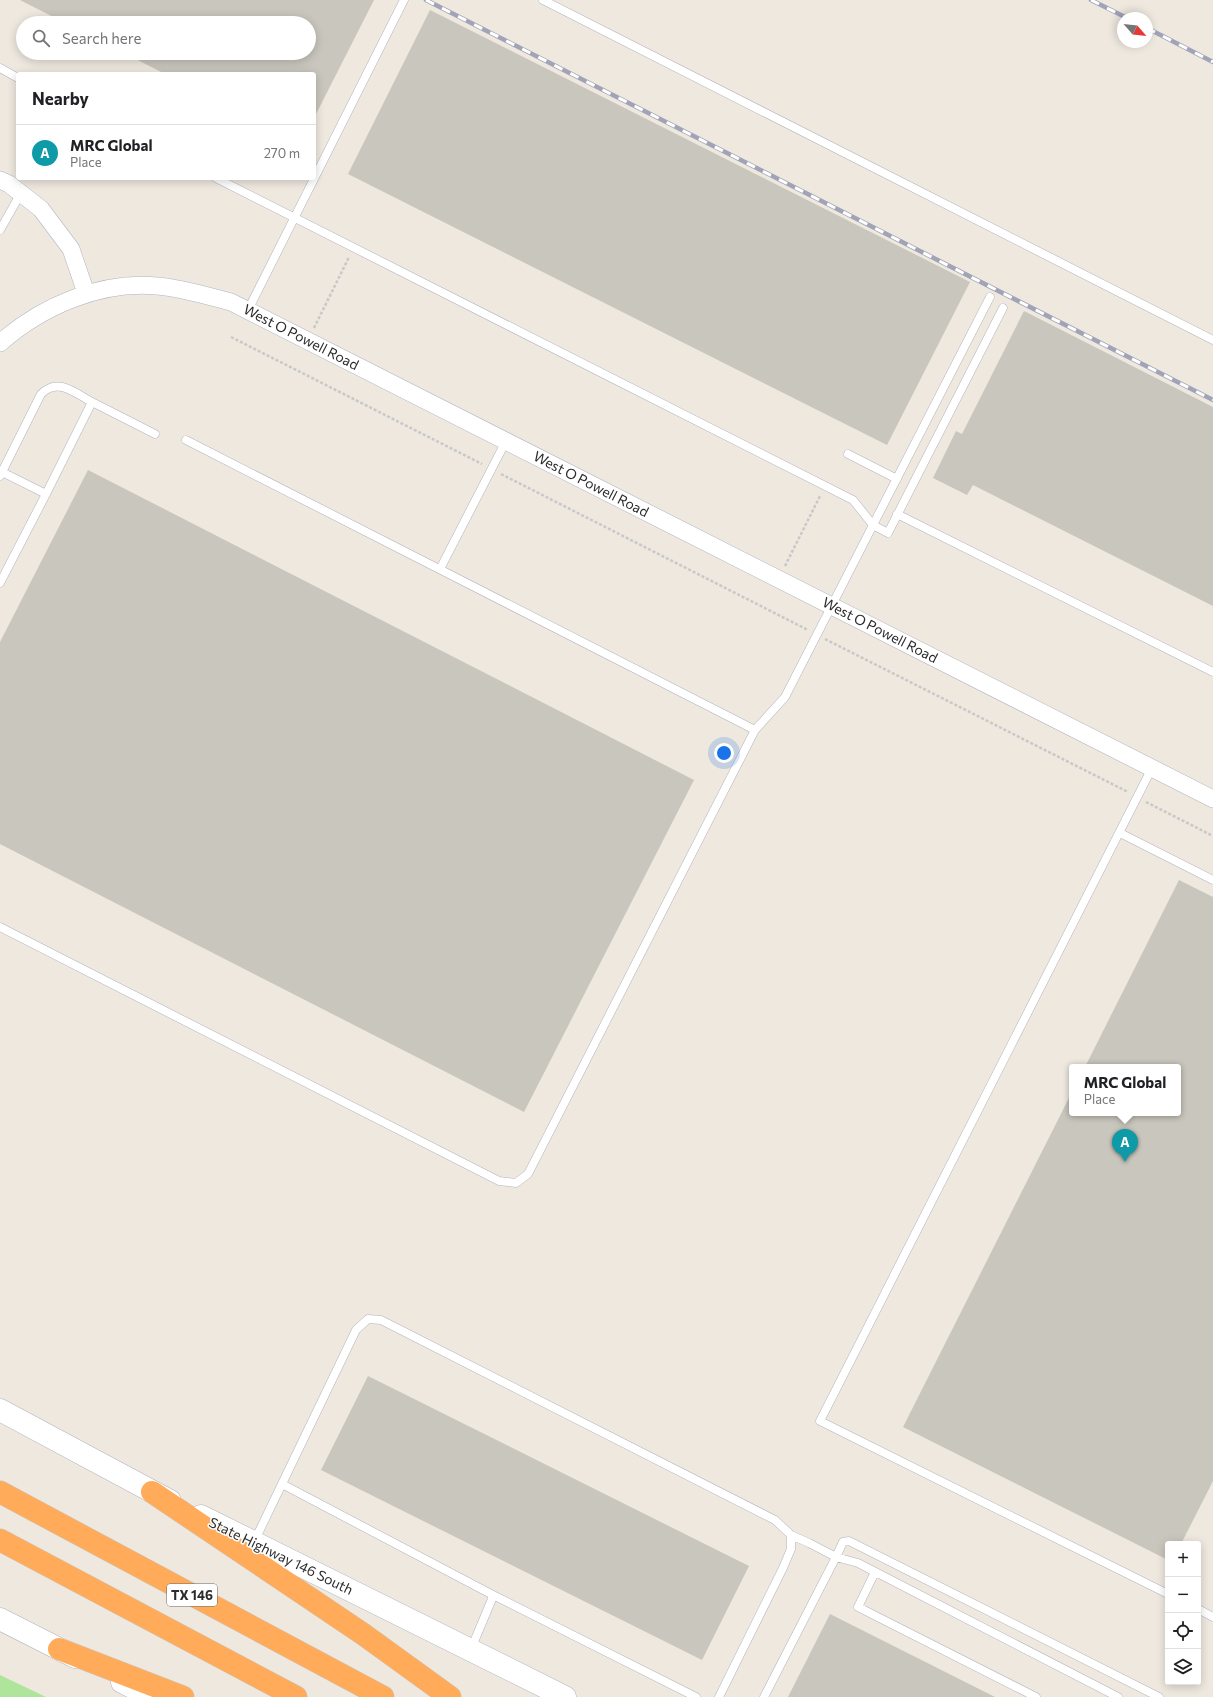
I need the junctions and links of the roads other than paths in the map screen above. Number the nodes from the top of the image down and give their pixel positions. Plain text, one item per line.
1 (404, 0) edge
2 (543, 0) edge
3 (0, 68) edge
4 (16, 77) edge
5 (316, 174) edge
6 (0, 180) edge
7 (220, 180) edge
8 (313, 180) edge
9 (21, 193) junction
10 (294, 218) junction
11 (0, 230) edge
12 (86, 293) junction
13 (990, 297) dead end
14 (1003, 308) dead end
15 (248, 310) junction
16 (1213, 340) edge
17 (0, 343) edge
18 (92, 402) junction
19 (155, 434) dead end
20 (186, 440) dead end
21 (506, 441) junction
22 (848, 454) dead end
23 (1, 473) edge
24 (897, 479) junction
25 (46, 494) junction
26 (897, 514) junction
27 (873, 526) junction
28 (440, 569) junction
29 (0, 583) edge
30 (831, 606) junction
31 (1213, 672) edge
32 (755, 730) junction
33 (1152, 768) junction
34 (1213, 799) edge
35 (1120, 833) junction
36 (1213, 880) edge
37 (0, 927) edge
38 (0, 1410) edge
39 (282, 1484) junction
40 (0, 1492) edge
41 (152, 1492) junction
42 (792, 1535) junction
43 (0, 1540) edge
44 (254, 1543) junction
45 (836, 1557) junction
46 (875, 1572) junction
47 (1165, 1593) edge
48 (491, 1594) junction
49 (1201, 1611) edge
50 (1213, 1617) edge
51 (0, 1619) edge
52 (59, 1649) junction
53 (470, 1650) junction
54 (152, 1697) edge
55 (183, 1697) edge
56 (296, 1697) edge
57 (383, 1697) edge
58 (450, 1697) edge
59 (565, 1697) edge
60 (696, 1697) edge
61 (718, 1697) edge
62 (764, 1697) edge
63 (1036, 1697) edge
64 (1118, 1697) edge
65 (1159, 1697) edge

1 - 5 lane
2 - 16 lane
3 - 4 lane
6 - 9 street
7 - 10 lane
8 - 10 lane
9 - 11 lane
9 - 12 street
10 - 15 lane
10 - 27 lane
12 - 15 street, West O Powell Road
12 - 17 street, West O Powell Road
13 - 24 lane
14 - 26 lane
15 - 21 street, West O Powell Road
18 - 19 lane
18 - 23 lane
18 - 25 lane
20 - 28 lane
21 - 28 lane
21 - 30 street, West O Powell Road
22 - 24 lane
23 - 25 lane
24 - 27 lane
25 - 29 lane
26 - 27 lane
26 - 31 lane
27 - 30 lane
28 - 32 lane
30 - 32 lane
30 - 33 street, West O Powell Road
32 - 37 lane
33 - 34 street, West O Powell Road
33 - 35 lane
35 - 36 lane
35 - 47 lane
38 - 41 main road, State Highway 146 South
39 - 42 lane
39 - 44 lane
39 - 48 lane
40 - 57 highway, TX 146
41 - 44 main road, State Highway 146 South
41 - 58 highway
42 - 45 lane
42 - 61 lane
43 - 56 highway, TX 146
44 - 53 main road, State Highway 146 South
45 - 46 lane
45 - 62 lane
45 - 65 lane
46 - 63 lane
46 - 64 lane
48 - 53 lane
48 - 60 lane
49 - 50 lane
51 - 52 main road
52 - 54 main road
52 - 55 highway
53 - 59 main road, State Highway 146 South

